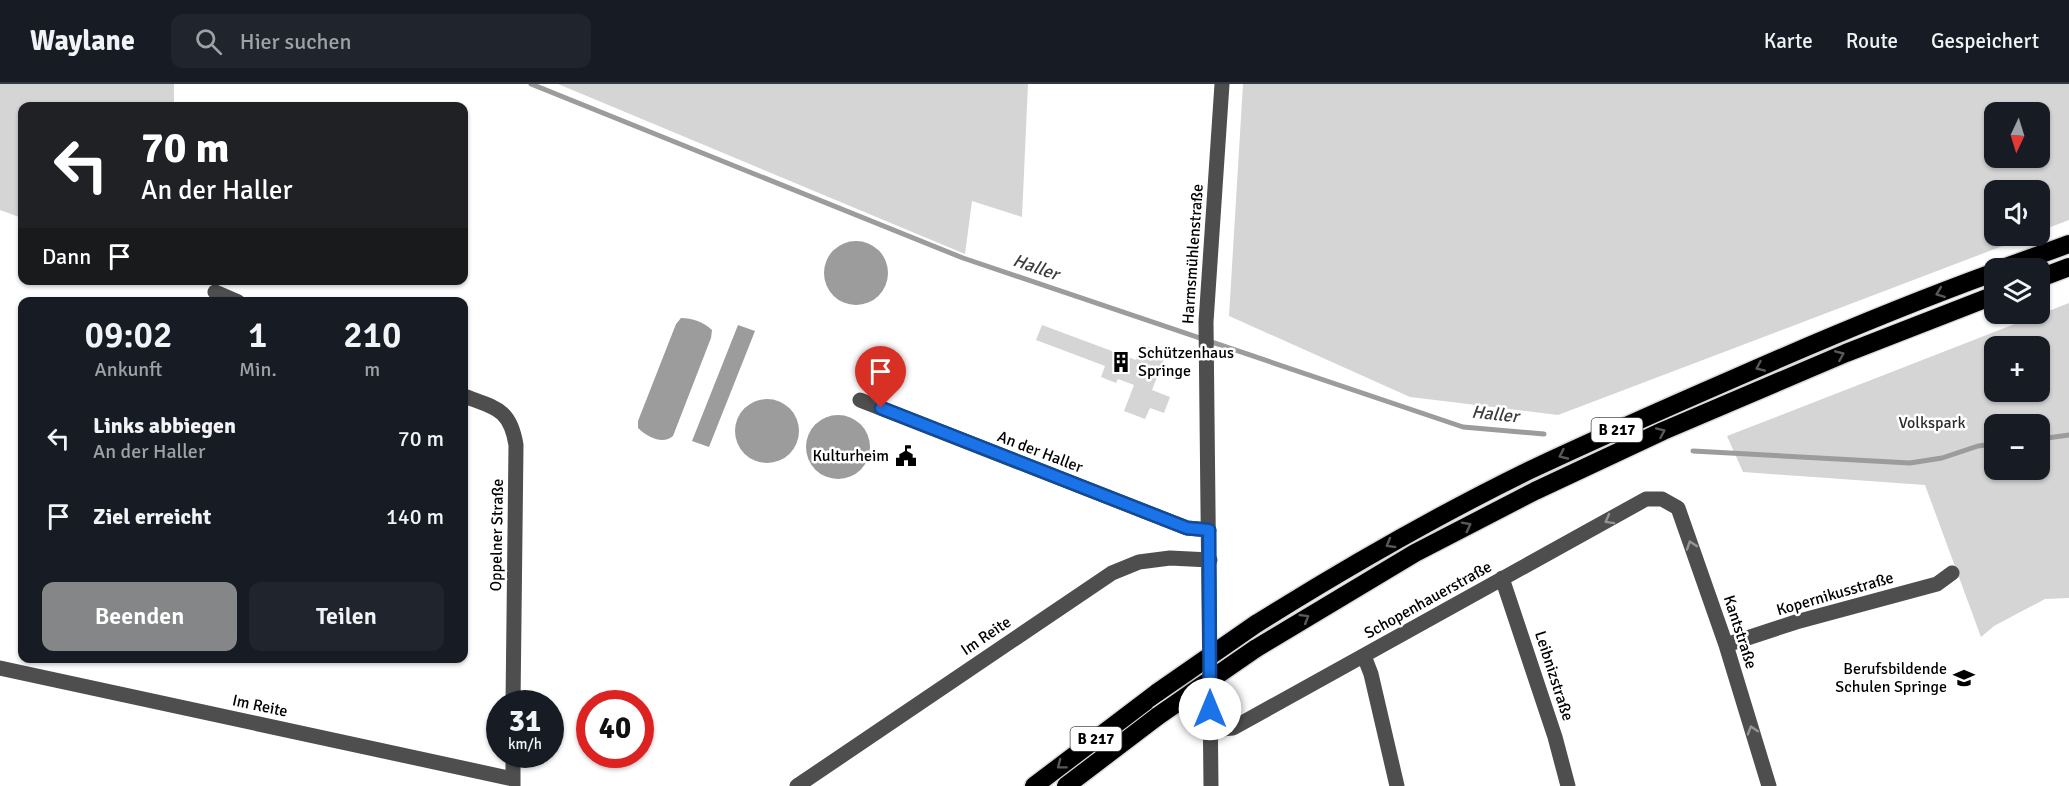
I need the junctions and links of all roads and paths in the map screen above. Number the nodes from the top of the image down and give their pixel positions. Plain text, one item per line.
1 (1222, 84) edge
2 (2069, 244) edge
3 (2030, 258) edge
4 (2069, 267) edge
5 (2050, 274) edge
6 (1984, 276) edge
7 (215, 291) dead end
8 (227, 297) edge
9 (1984, 299) edge
10 (468, 398) edge
11 (860, 400) dead end
12 (1662, 499) joint
13 (1209, 530) junction
14 (1210, 560) junction
15 (1952, 573) dead end
16 (1502, 578) junction
17 (1726, 645) junction
18 (1364, 656) junction
19 (0, 668) edge
20 (513, 690) edge
21 (1210, 730) junction
22 (513, 782) edge
23 (797, 786) edge
24 (1034, 786) edge
25 (1066, 786) edge
26 (1211, 786) edge
27 (1397, 786) edge
28 (1568, 786) edge
29 (1769, 786) edge

1 - 13 street, Harmsmühlenstraße
2 - 3 highway
4 - 5 highway
6 -> 24 highway, B 217, bridge
7 - 8 street
25 -> 9 highway, B 217, bridge
10 - 20 street, Oppelner Straße
11 - 13 street, An der Haller
12 -> 16 street, Schopenhauerstraße
17 -> 12 street, Kantstraße
13 - 14 street, Harmsmühlenstraße
14 - 21 street, Harmsmühlenstraße
14 - 23 street, Im Reite
15 - 17 street, Kopernikusstraße
16 - 18 street, Schopenhauerstraße
16 - 28 street, Leibnizstraße
29 -> 17 street, Kantstraße
18 - 21 street, Schopenhauerstraße
18 - 27 street
19 - 22 street, Im Reite
21 - 26 street, Harmsmühlenstraße

